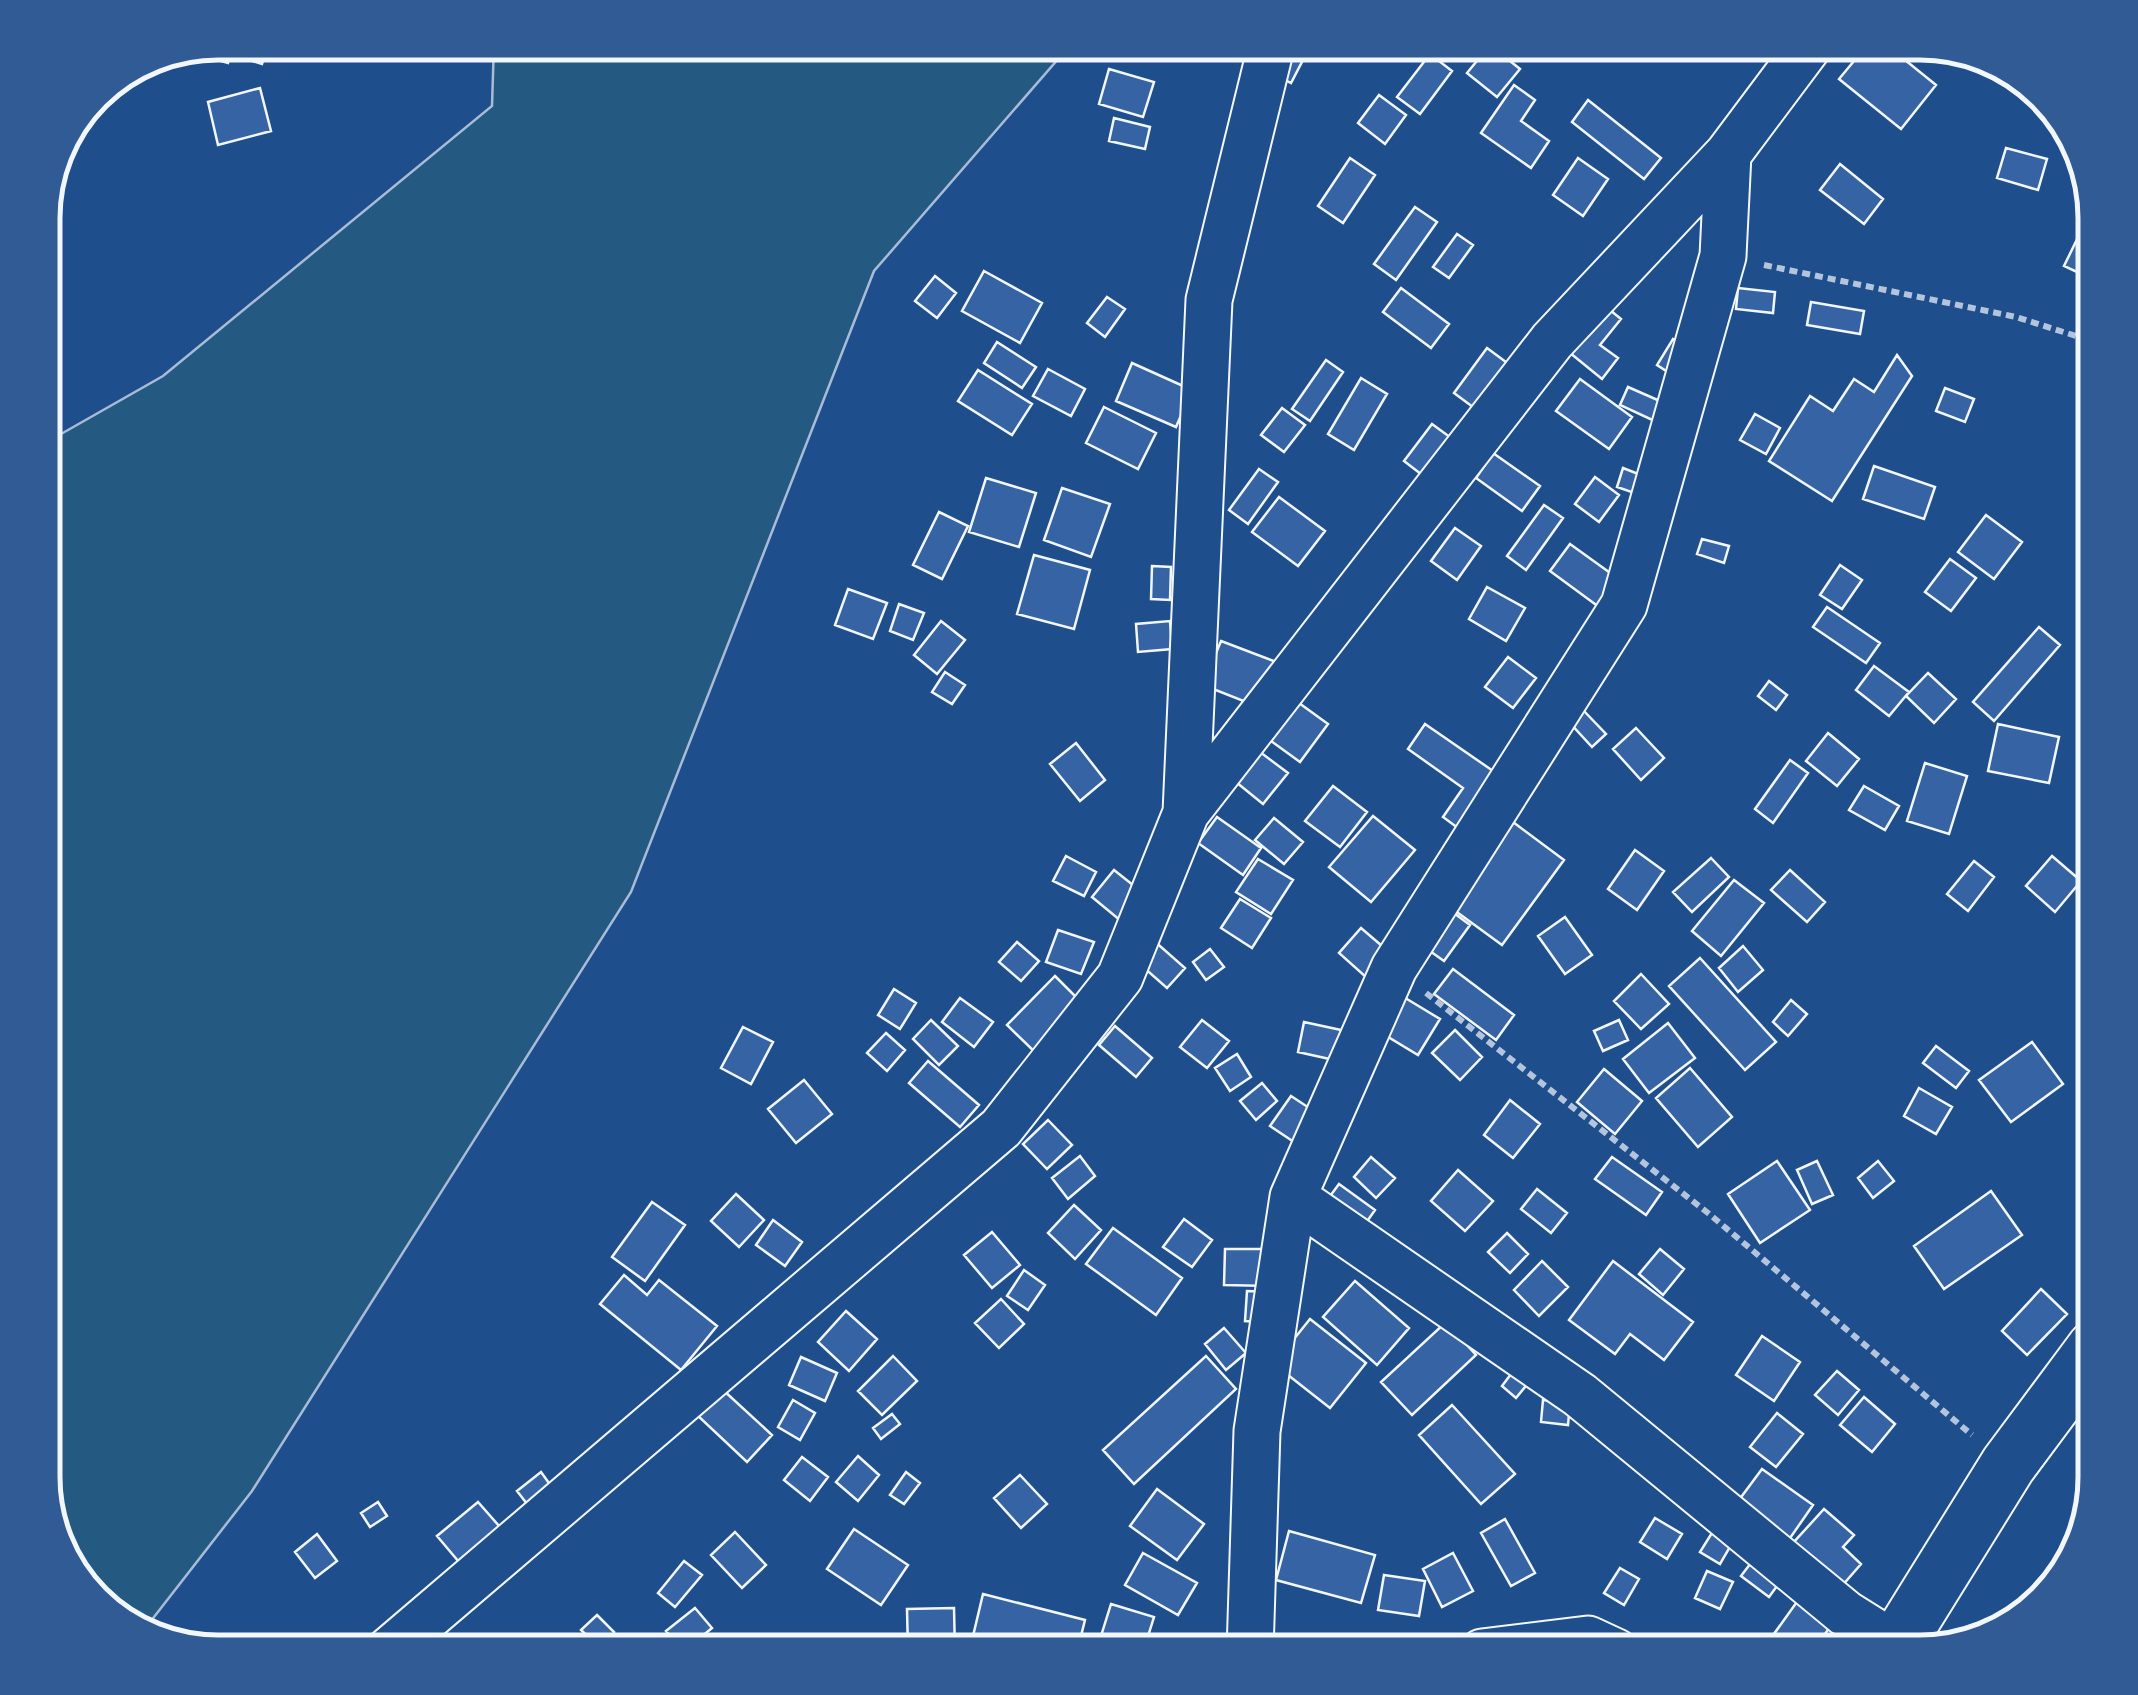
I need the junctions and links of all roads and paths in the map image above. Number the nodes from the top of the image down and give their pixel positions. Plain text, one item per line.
1 (1268, 60) edge
2 (1798, 60) edge
3 (1728, 154) junction
4 (1723, 256) junction
5 (2078, 336) edge
6 (1186, 812) junction
7 (1394, 968) junction
8 (1293, 1196) junction
9 (2078, 1372) edge
10 (2008, 1464) junction
11 (407, 1635) edge
12 (1251, 1635) edge
13 (1875, 1635) edge
14 (1903, 1635) edge

1 - 6 street
2 - 3 street
3 - 4 street
3 - 6 street
4 - 5 path
4 - 7 street
6 - 11 street
7 - 8 street
7 - 10 path
8 - 12 street
8 - 13 street
9 - 10 main road
10 - 14 main road

